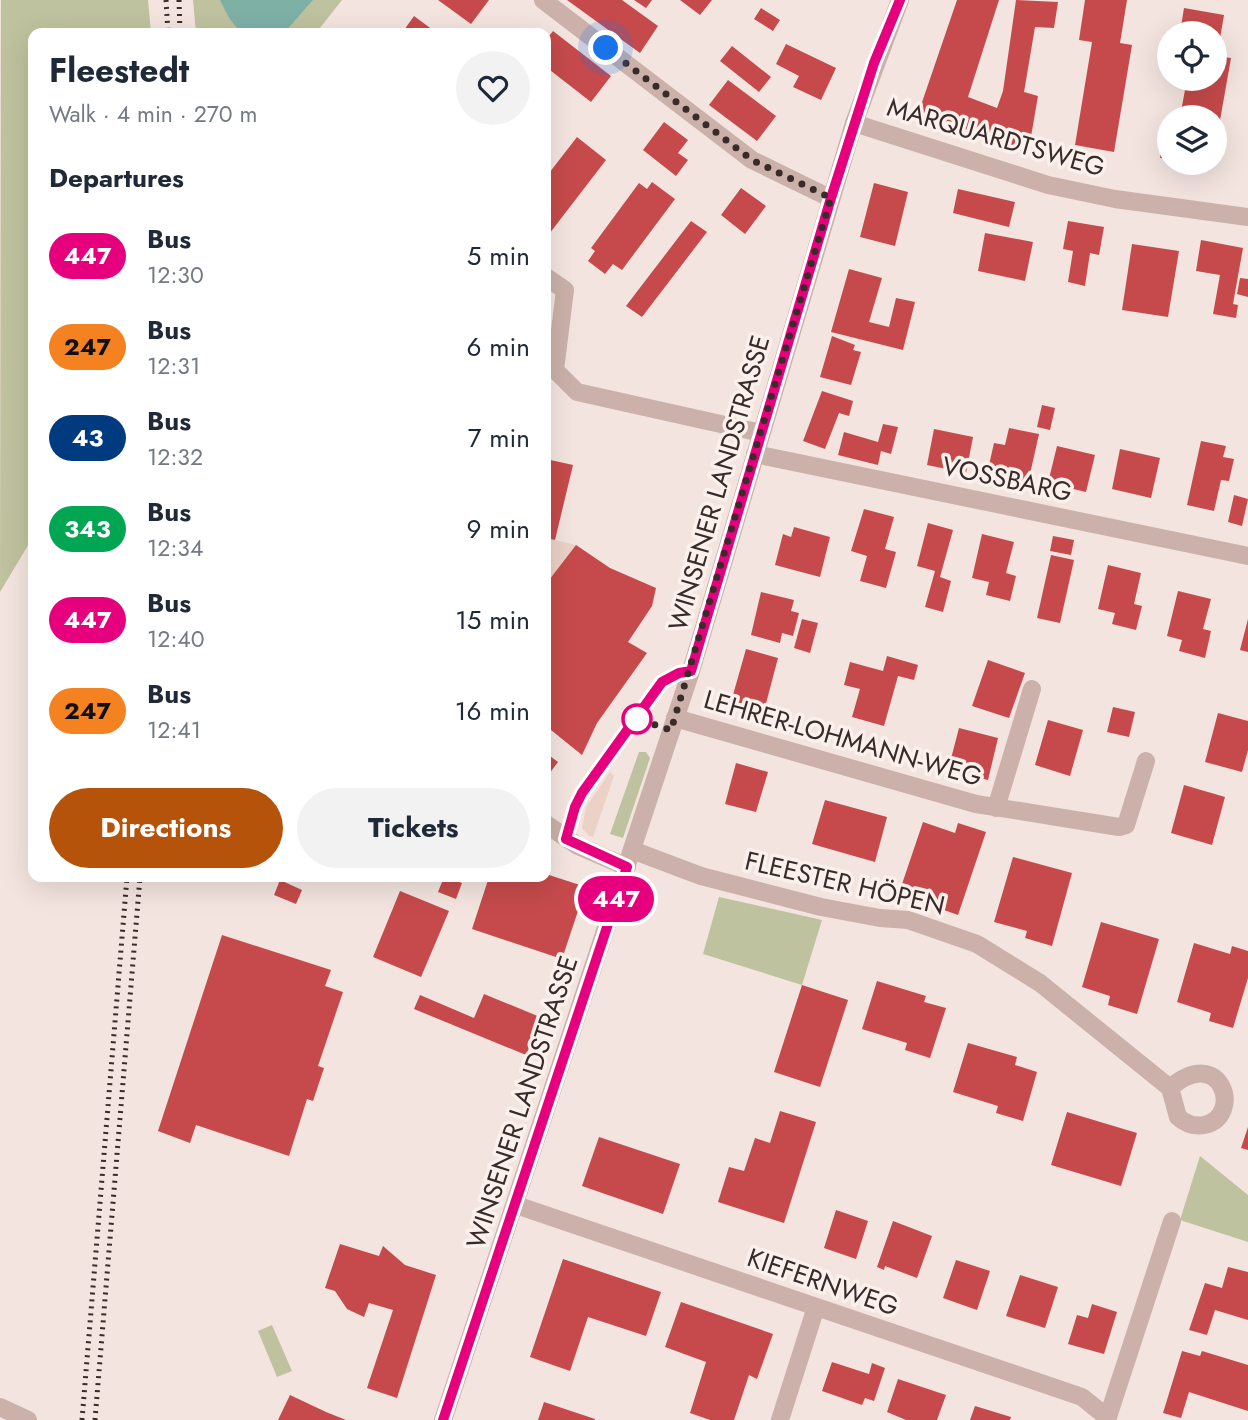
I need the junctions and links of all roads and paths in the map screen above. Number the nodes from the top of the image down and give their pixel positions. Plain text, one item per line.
1 (543, 0) edge
2 (900, 0) edge
3 (854, 123) junction
4 (831, 198) junction
5 (1248, 217) edge
6 (551, 280) edge
7 (551, 372) edge
8 (761, 433) junction
9 (755, 454) junction
10 (1248, 556) edge
11 (1032, 689) dead end
12 (675, 718) junction
13 (1146, 761) dead end
14 (996, 808) junction
15 (551, 827) edge
16 (629, 858) junction
17 (1170, 1088) dead end
18 (516, 1205) junction
19 (1172, 1221) dead end
20 (816, 1307) junction
21 (0, 1407) edge
22 (1107, 1419) edge
23 (28, 1420) edge
24 (443, 1420) edge
25 (780, 1420) edge

1 - 4 street
2 - 3 street, WINSENER LANDSTRASSE
3 - 4 street, WINSENER LANDSTRASSE
3 - 5 street, MARQUARDTSWEG
4 - 8 street, WINSENER LANDSTRASSE
6 - 7 street
7 - 8 street
8 - 9 street, WINSENER LANDSTRASSE
9 - 10 street, VOSSBARG
9 - 12 street, WINSENER LANDSTRASSE
11 - 14 street, LEHRER-LOHMANN-WEG
12 - 14 street, LEHRER-LOHMANN-WEG
12 - 16 street, WINSENER LANDSTRASSE
13 - 14 street, LEHRER-LOHMANN-WEG
15 - 16 street, FLEESTER HÖPEN
16 - 17 street, FLEESTER HÖPEN
16 - 18 street, WINSENER LANDSTRASSE
18 - 20 street, KIEFERNWEG
18 - 24 street, WINSENER LANDSTRASSE
19 - 22 street
20 - 22 street, KIEFERNWEG
20 - 25 street
21 - 23 street

